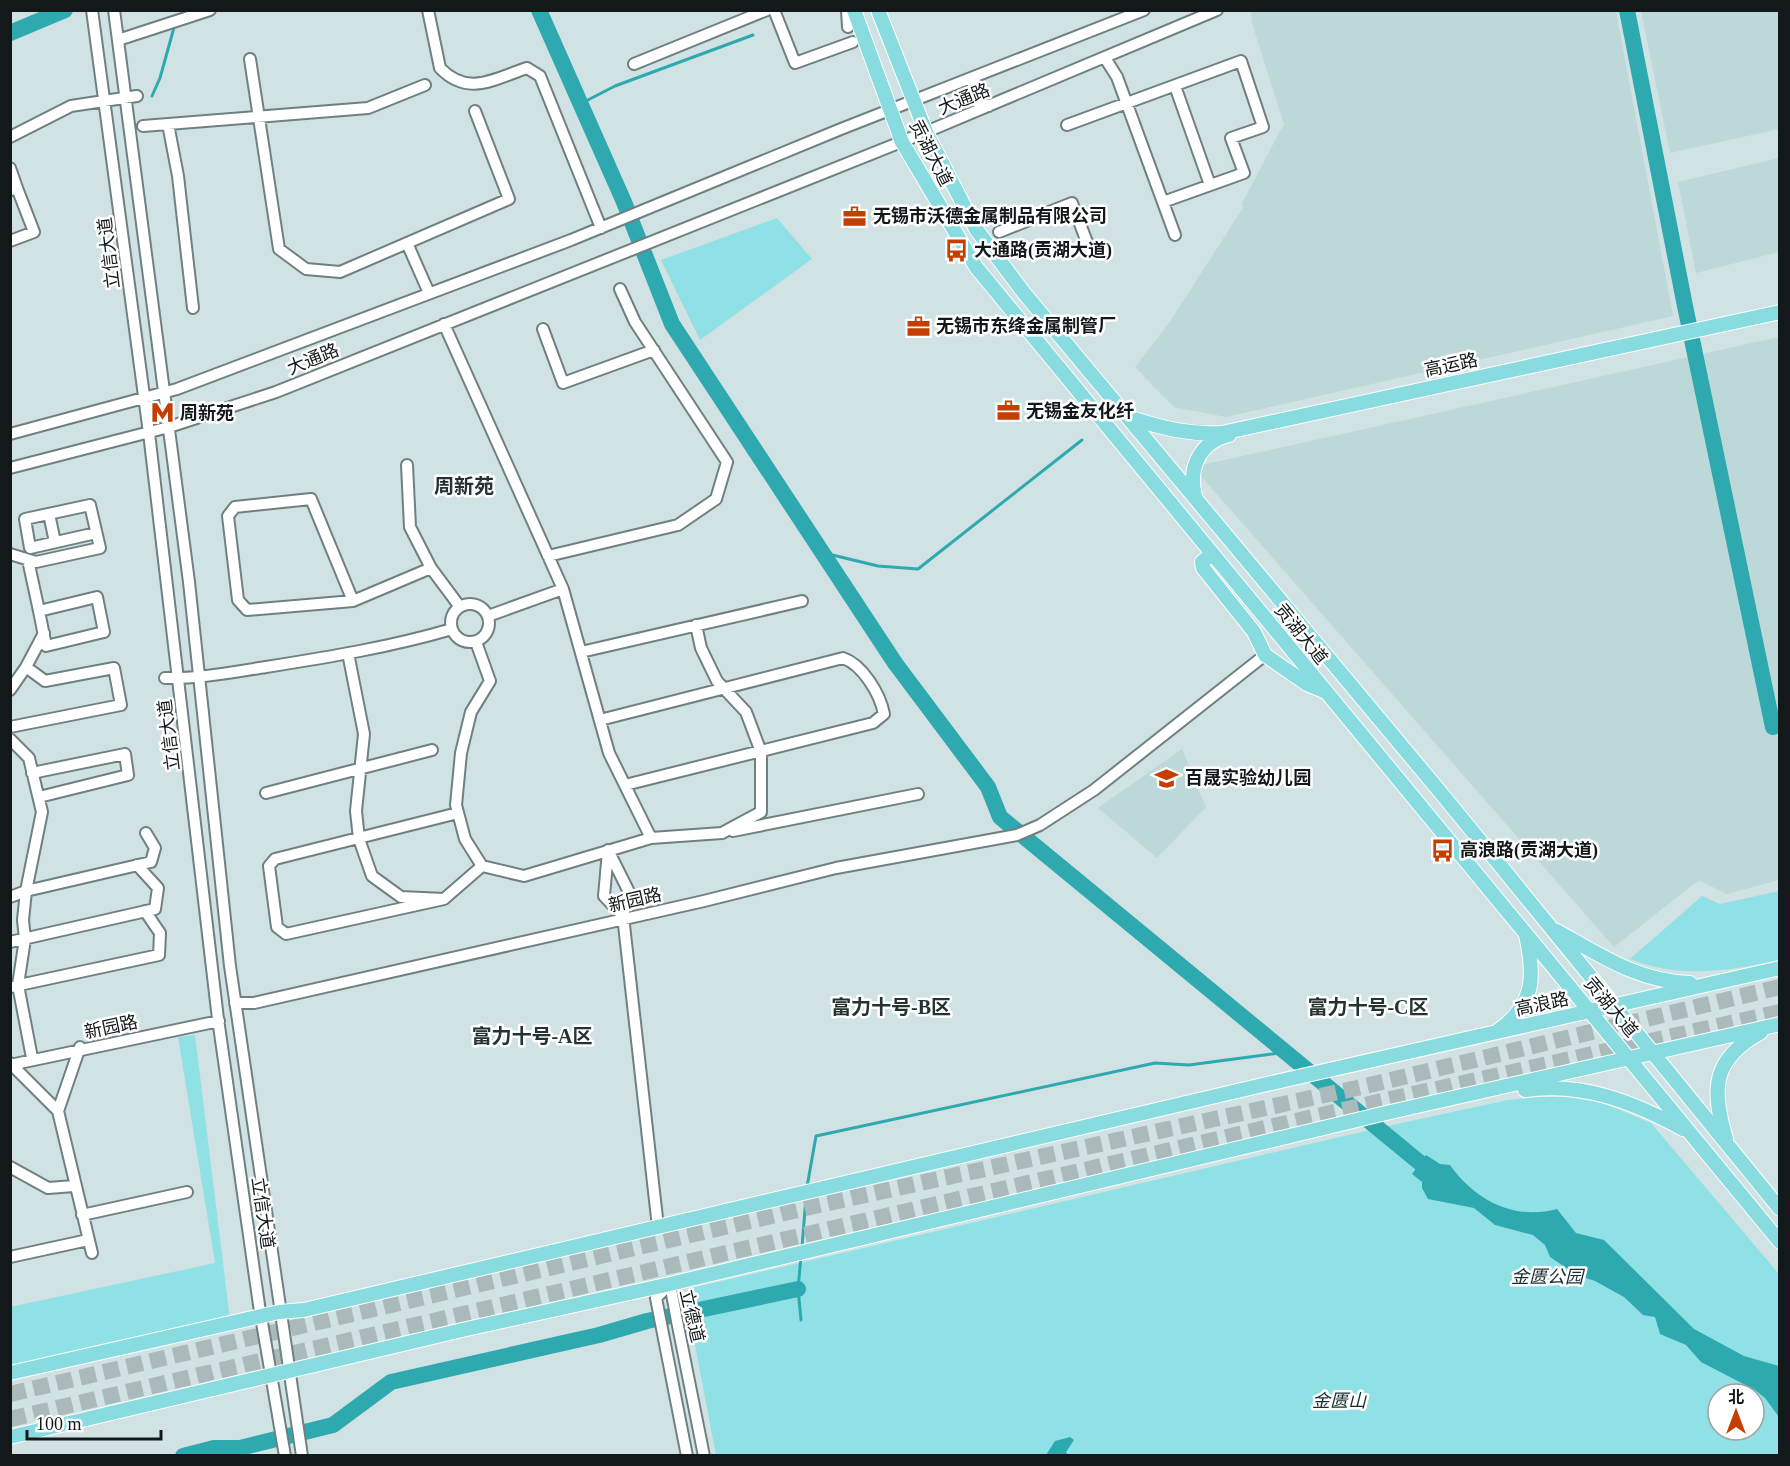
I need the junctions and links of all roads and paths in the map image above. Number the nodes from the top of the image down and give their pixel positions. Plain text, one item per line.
1 (114, 10) edge
2 (210, 10) edge
3 (428, 10) edge
4 (768, 10) edge
5 (774, 10) edge
6 (847, 10) edge
7 (854, 10) edge
8 (878, 10) edge
9 (1144, 10) edge
10 (1217, 10) edge
11 (93, 14) edge
12 (848, 27) dead end
13 (118, 40) junction
14 (853, 42) dead end
15 (1105, 58) junction
16 (250, 59) dead end
17 (634, 64) dead end
18 (975, 77) junction
19 (425, 85) dead end
20 (1175, 86) junction
21 (131, 97) junction
22 (106, 99) junction
23 (914, 101) junction
24 (1127, 104) junction
25 (988, 106) junction
26 (890, 110) junction
27 (474, 111) dead end
28 (258, 117) junction
29 (168, 124) junction
30 (1067, 125) dead end
31 (143, 126) dead end
32 (927, 132) junction
33 (10, 137) edge
34 (902, 142) junction
35 (10, 168) edge
36 (1210, 185) junction
37 (14, 189) edge
38 (1163, 202) junction
39 (605, 226) junction
40 (999, 232) dead end
41 (1175, 234) dead end
42 (10, 241) edge
43 (407, 243) junction
44 (1090, 250) dead end
45 (620, 289) dead end
46 (429, 293) junction
47 (193, 308) dead end
48 (1779, 313) edge
49 (444, 324) junction
50 (543, 329) dead end
51 (654, 350) junction
52 (165, 393) junction
53 (143, 398) junction
54 (1130, 418) junction
55 (169, 427) junction
56 (149, 433) junction
57 (10, 434) edge
58 (407, 465) dead end
59 (10, 468) edge
60 (1196, 501) junction
61 (48, 514) junction
62 (96, 533) junction
63 (55, 542) junction
64 (10, 554) edge
65 (1212, 554) junction
66 (548, 556) junction
67 (28, 560) junction
68 (431, 568) junction
69 (563, 589) junction
70 (353, 601) junction
71 (802, 601) dead end
72 (460, 607) junction
73 (39, 611) junction
74 (488, 616) junction
75 (696, 625) junction
76 (452, 629) junction
77 (44, 633) junction
78 (476, 642) junction
79 (581, 652) junction
80 (348, 653) junction
81 (1264, 655) junction
82 (26, 667) junction
83 (199, 676) junction
84 (165, 678) dead end
85 (178, 678) junction
86 (10, 690) edge
87 (725, 690) junction
88 (1325, 691) junction
89 (600, 720) junction
90 (10, 727) edge
91 (10, 739) edge
92 (432, 750) dead end
93 (761, 752) junction
94 (361, 770) junction
95 (32, 773) junction
96 (625, 785) junction
97 (266, 793) dead end
98 (918, 794) dead end
99 (39, 797) junction
100 (458, 813) junction
101 (146, 833) dead end
102 (722, 833) junction
103 (651, 838) junction
104 (359, 839) junction
105 (608, 850) junction
106 (137, 866) junction
107 (482, 866) junction
108 (26, 891) junction
109 (10, 897) edge
110 (444, 899) junction
111 (145, 911) junction
112 (623, 918) junction
113 (1549, 926) junction
114 (1525, 930) junction
115 (25, 939) junction
116 (10, 942) edge
117 (1779, 968) edge
118 (1725, 980) junction
119 (14, 986) edge
120 (235, 1001) junction
121 (1613, 1005) junction
122 (1591, 1012) junction
123 (219, 1020) junction
124 (1778, 1024) edge
125 (1494, 1033) junction
126 (80, 1049) junction
127 (1653, 1054) junction
128 (32, 1058) junction
129 (1631, 1059) junction
130 (11, 1064) edge
131 (1481, 1091) junction
132 (58, 1111) junction
133 (1689, 1132) junction
134 (1727, 1144) junction
135 (10, 1167) edge
136 (74, 1186) junction
137 (188, 1192) dead end
138 (1779, 1209) edge
139 (82, 1215) junction
140 (658, 1227) junction
141 (88, 1240) junction
142 (1779, 1242) edge
143 (92, 1253) dead end
144 (10, 1257) edge
145 (670, 1284) junction
146 (279, 1312) junction
147 (262, 1317) junction
148 (288, 1371) junction
149 (10, 1372) edge
150 (272, 1375) junction
151 (10, 1437) edge
152 (285, 1455) edge
153 (302, 1455) edge
154 (687, 1455) edge
155 (704, 1455) edge

1 - 13 street, 立信大道
2 - 13 street
3 - 39 street
4 - 17 street
5 - 14 street
6 - 12 street
7 - 26 main road, 贡湖大道
8 - 23 main road, 贡湖大道
9 - 18 street, 大通路
10 - 15 street, 大通路
11 - 22 street, 立信大道
13 - 21 street, 立信大道
15 - 24 street
15 - 25 street, 大通路
16 - 28 street
18 - 23 street, 大通路
18 - 25 street
19 - 28 street
20 - 24 street
20 - 36 street
20 - 36 street
21 - 22 street
21 - 52 street, 立信大道
22 - 33 street
22 - 53 street, 立信大道
23 - 26 street, 大通路
23 - 32 main road, 贡湖大道
24 - 30 street
24 - 38 street
25 - 32 street, 大通路
26 - 34 main road, 贡湖大道
26 - 39 street, 大通路
27 - 43 street
28 - 29 street
28 - 43 street
29 - 31 street
29 - 47 street
32 - 34 street, 大通路
32 - 54 main road, 贡湖大道
34 - 49 street, 大通路
34 - 65 main road, 贡湖大道
35 - 37 street
36 - 38 street
37 - 42 street
38 - 41 street
39 - 46 street, 大通路
40 - 44 street
43 - 46 street
45 - 51 street
46 - 52 street, 大通路
48 - 54 main road, 高运路
48 - 60 main road, 高运路
49 - 55 street, 大通路
49 - 66 street
50 - 51 street
51 - 66 street
52 - 53 street, 大通路
52 - 55 street, 立信大道
53 - 56 street, 立信大道
53 - 57 street, 大通路
54 - 60 main road, 贡湖大道
55 - 56 street, 大通路
55 - 83 street, 立信大道
56 - 59 street, 大通路
56 - 85 street, 立信大道
58 - 68 street
60 - 113 main road, 贡湖大道
61 - 62 street
61 - 63 street
61 - 63 street
62 - 63 street
62 - 67 street
64 - 67 street
65 - 81 main road
65 - 88 main road, 贡湖大道
66 - 69 street
67 - 73 street
68 - 70 street
68 - 72 street
69 - 74 street
69 - 79 street
70 - 70 street
71 - 75 street
72 - 74 street
72 - 76 street
73 - 77 street
73 - 77 street
74 - 78 street
75 - 79 street
75 - 87 street
76 - 78 street
76 - 80 street
77 - 82 street
78 - 100 street
79 - 89 street
80 - 83 street
80 - 94 street
81 - 88 main road
81 - 112 street, 新园路
82 - 86 street
82 - 90 street
83 - 85 street
83 - 120 street, 立信大道
84 - 85 street
85 - 123 street, 立信大道
87 - 89 street
87 - 93 street
87 - 93 street
88 - 114 main road, 贡湖大道
89 - 96 street
91 - 95 street
92 - 94 street
93 - 96 street
93 - 102 street
94 - 97 street
94 - 104 street
95 - 99 street
95 - 99 street
96 - 103 street
98 - 102 street
99 - 108 street
100 - 104 street
100 - 107 street
101 - 106 street
102 - 103 street
103 - 105 street
104 - 110 street
104 - 110 street
105 - 107 street
105 - 112 street
105 - 112 street
106 - 108 street
106 - 111 street
107 - 110 street
108 - 109 street
108 - 115 street
111 - 115 street
111 - 119 street
112 - 120 street, 新园路
112 - 140 street
113 - 118 main road
113 - 121 main road, 贡湖大道
114 - 122 main road, 贡湖大道
114 - 125 main road
115 - 116 street
115 - 119 street
117 - 118 main road, 高浪路
118 - 121 main road, 高浪路
119 - 128 street
120 - 146 street, 立信大道
121 - 122 main road, 高浪路
121 - 127 main road, 贡湖大道
122 - 125 main road, 高浪路
122 - 129 main road, 贡湖大道
123 - 126 street, 新园路
123 - 147 street, 立信大道
124 - 127 main road
124 - 134 main road
125 - 140 main road, 高浪路
126 - 128 street, 新园路
126 - 130 street, 新园路
126 - 132 street
127 - 129 main road
127 - 134 main road, 贡湖大道
128 - 130 street, 新园路
129 - 131 main road
129 - 133 main road, 贡湖大道
130 - 132 street
131 - 133 main road
131 - 145 main road
132 - 136 street
133 - 142 main road, 贡湖大道
134 - 138 main road, 贡湖大道
135 - 136 street
136 - 139 street
137 - 139 street
139 - 141 street
140 - 146 main road, 高浪路
141 - 143 street
141 - 144 street
145 - 148 main road
145 - 154 street, 立德道
145 - 155 street, 立德道, bridge
146 - 147 main road, 高浪路
146 - 148 street, 立信大道
147 - 149 main road, 高浪路
147 - 150 street, 立信大道
148 - 150 main road
148 - 153 street, 立信大道
150 - 151 main road
150 - 152 street, 立信大道

